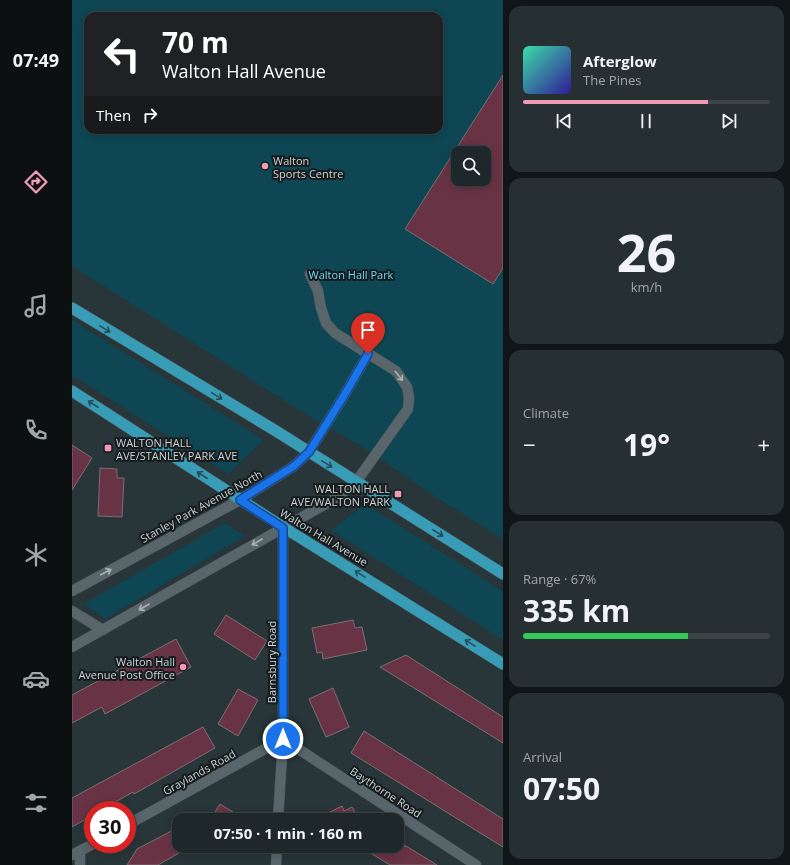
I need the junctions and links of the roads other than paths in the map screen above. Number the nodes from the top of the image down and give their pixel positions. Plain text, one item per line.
1 (310, 274) dead end
2 (72, 308) edge
3 (368, 354) junction
4 (72, 391) edge
5 (309, 452) junction
6 (356, 482) junction
7 (240, 500) junction
8 (283, 528) junction
9 (503, 574) edge
10 (72, 591) edge
11 (72, 611) edge
12 (103, 630) junction
13 (72, 647) edge
14 (503, 664) edge
15 (283, 739) junction
16 (278, 813) edge
17 (136, 820) edge
18 (76, 853) edge
19 (277, 853) edge
20 (80, 865) edge
21 (276, 865) edge
22 (476, 865) edge

1 - 3 street
2 -> 5 highway
3 - 5 street, Stanley Park Avenue North
3 -> 6 street
7 -> 4 highway, Walton Hall Avenue
5 -> 6 highway
5 - 7 street, Stanley Park Avenue North
6 - 8 street
6 -> 9 highway
7 - 8 highway, Walton Hall Avenue
10 -> 7 street, Stanley Park Avenue North
8 -> 12 street
14 -> 8 highway, Walton Hall Avenue
8 - 15 street, Barnsbury Road
11 - 12 street
12 - 13 street
15 - 16 street, Barnsbury Road
15 - 17 street, Graylands Road
15 - 22 street, Baythorne Road
18 - 20 street
19 - 21 street

